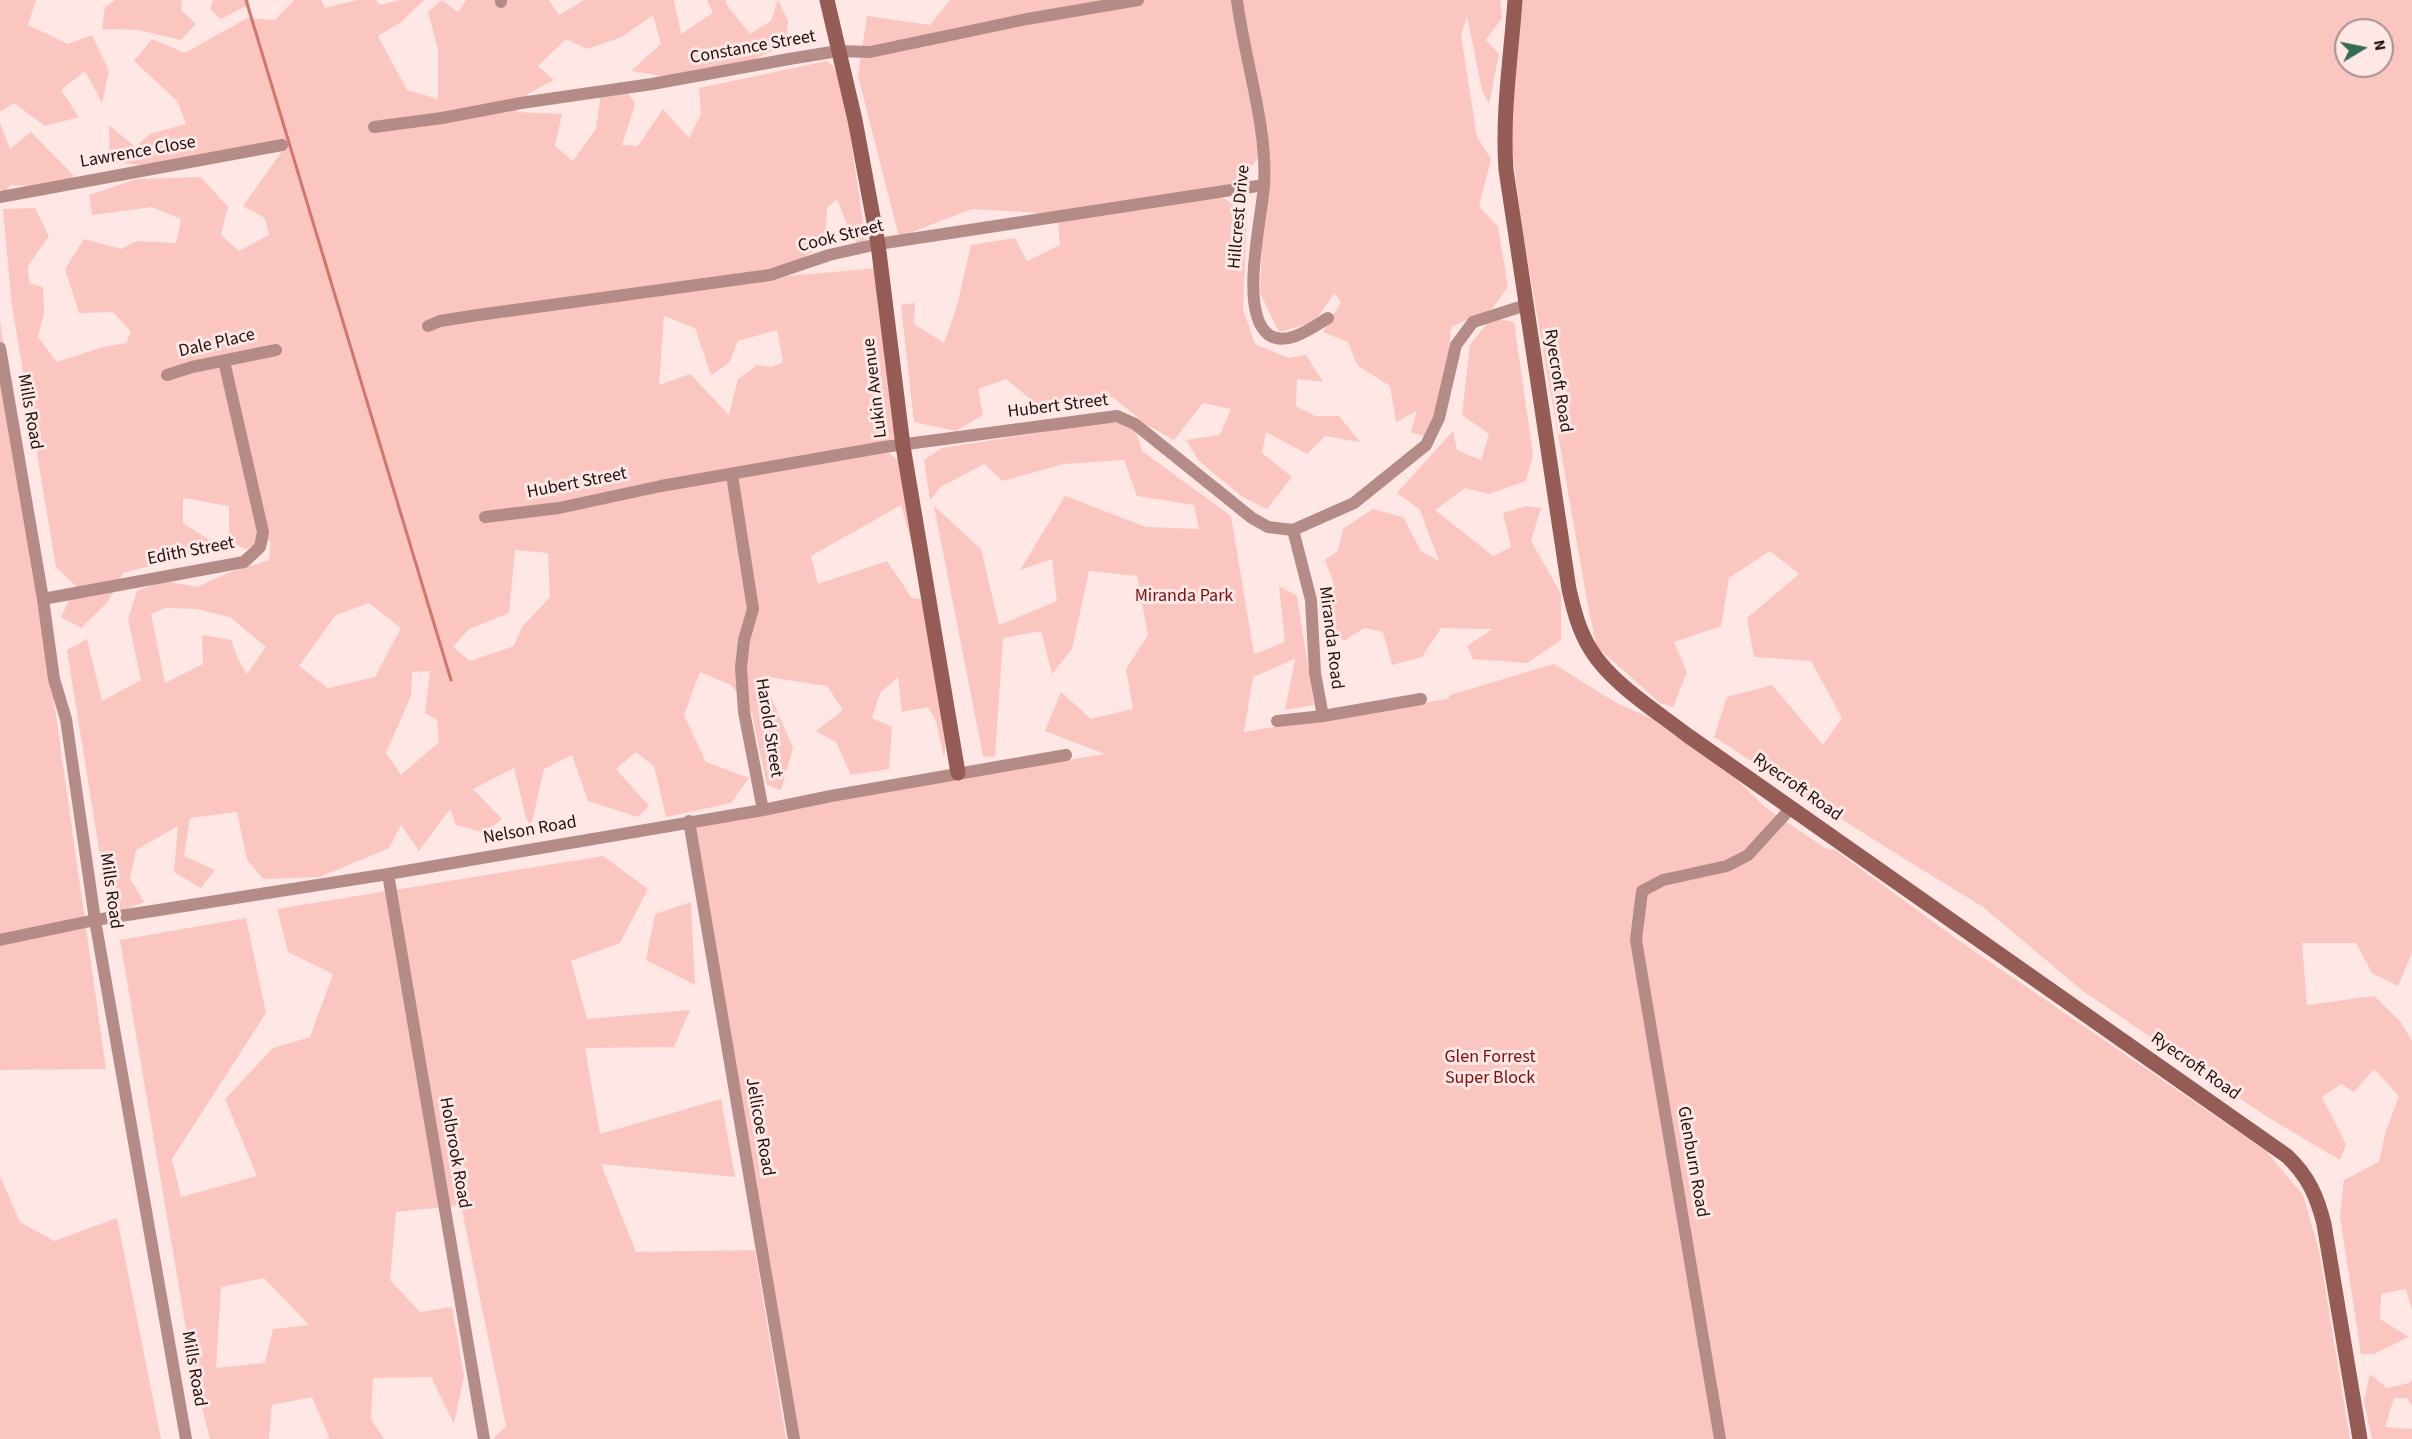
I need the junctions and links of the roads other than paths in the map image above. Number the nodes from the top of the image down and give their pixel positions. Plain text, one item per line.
1 (827, 0) edge
2 (1138, 0) edge
3 (1237, 0) edge
4 (1515, 0) edge
5 (838, 51) junction
6 (374, 127) dead end
7 (282, 145) dead end
8 (1264, 185) junction
9 (0, 197) edge
10 (878, 244) junction
11 (1526, 305) junction
12 (1328, 318) dead end
13 (428, 326) dead end
14 (0, 348) edge
15 (276, 350) dead end
16 (224, 361) junction
17 (167, 375) dead end
18 (903, 446) junction
19 (732, 475) junction
20 (485, 517) dead end
21 (1293, 530) junction
22 (43, 598) junction
23 (1421, 699) dead end
24 (1323, 716) junction
25 (1276, 721) dead end
26 (1066, 755) dead end
27 (958, 773) junction
28 (1791, 808) junction
29 (763, 810) junction
30 (689, 821) junction
31 (388, 874) junction
32 (95, 920) junction
33 (0, 940) edge
34 (186, 1439) edge
35 (484, 1439) edge
36 (794, 1439) edge
37 (1720, 1439) edge
38 (2360, 1439) edge

1 - 5 street, Lukin Avenue
2 - 5 street, Constance Street
3 - 8 street, Hillcrest Drive
4 - 11 street, Ryecroft Road
5 - 6 street, Constance Street
5 - 10 street, Lukin Avenue
7 - 9 street, Lawrence Close
8 - 10 street, Cook Street
8 - 12 street, Hillcrest Drive
10 - 13 street, Cook Street
10 - 18 street, Lukin Avenue
11 - 21 street
11 - 28 street, Ryecroft Road
14 - 22 street, Mills Road
15 - 16 street, Dale Place
16 - 17 street, Dale Place
16 - 22 street, Edith Street
18 - 19 street, Hubert Street
18 - 21 street, Hubert Street
18 - 27 street, Lukin Avenue
19 - 20 street, Hubert Street
19 - 29 street, Harold Street
21 - 24 street, Miranda Road
22 - 32 street, Mills Road
23 - 24 street
24 - 25 street
26 - 27 street, Nelson Road
27 - 29 street, Nelson Road
28 - 37 street, Glenburn Road
28 - 38 street, Ryecroft Road
29 - 30 street, Nelson Road
30 - 31 street, Nelson Road
30 - 36 street, Jellicoe Road
31 - 32 street, Nelson Road
31 - 35 street, Holbrook Road
32 - 33 street, Nelson Road
32 - 34 street, Mills Road

